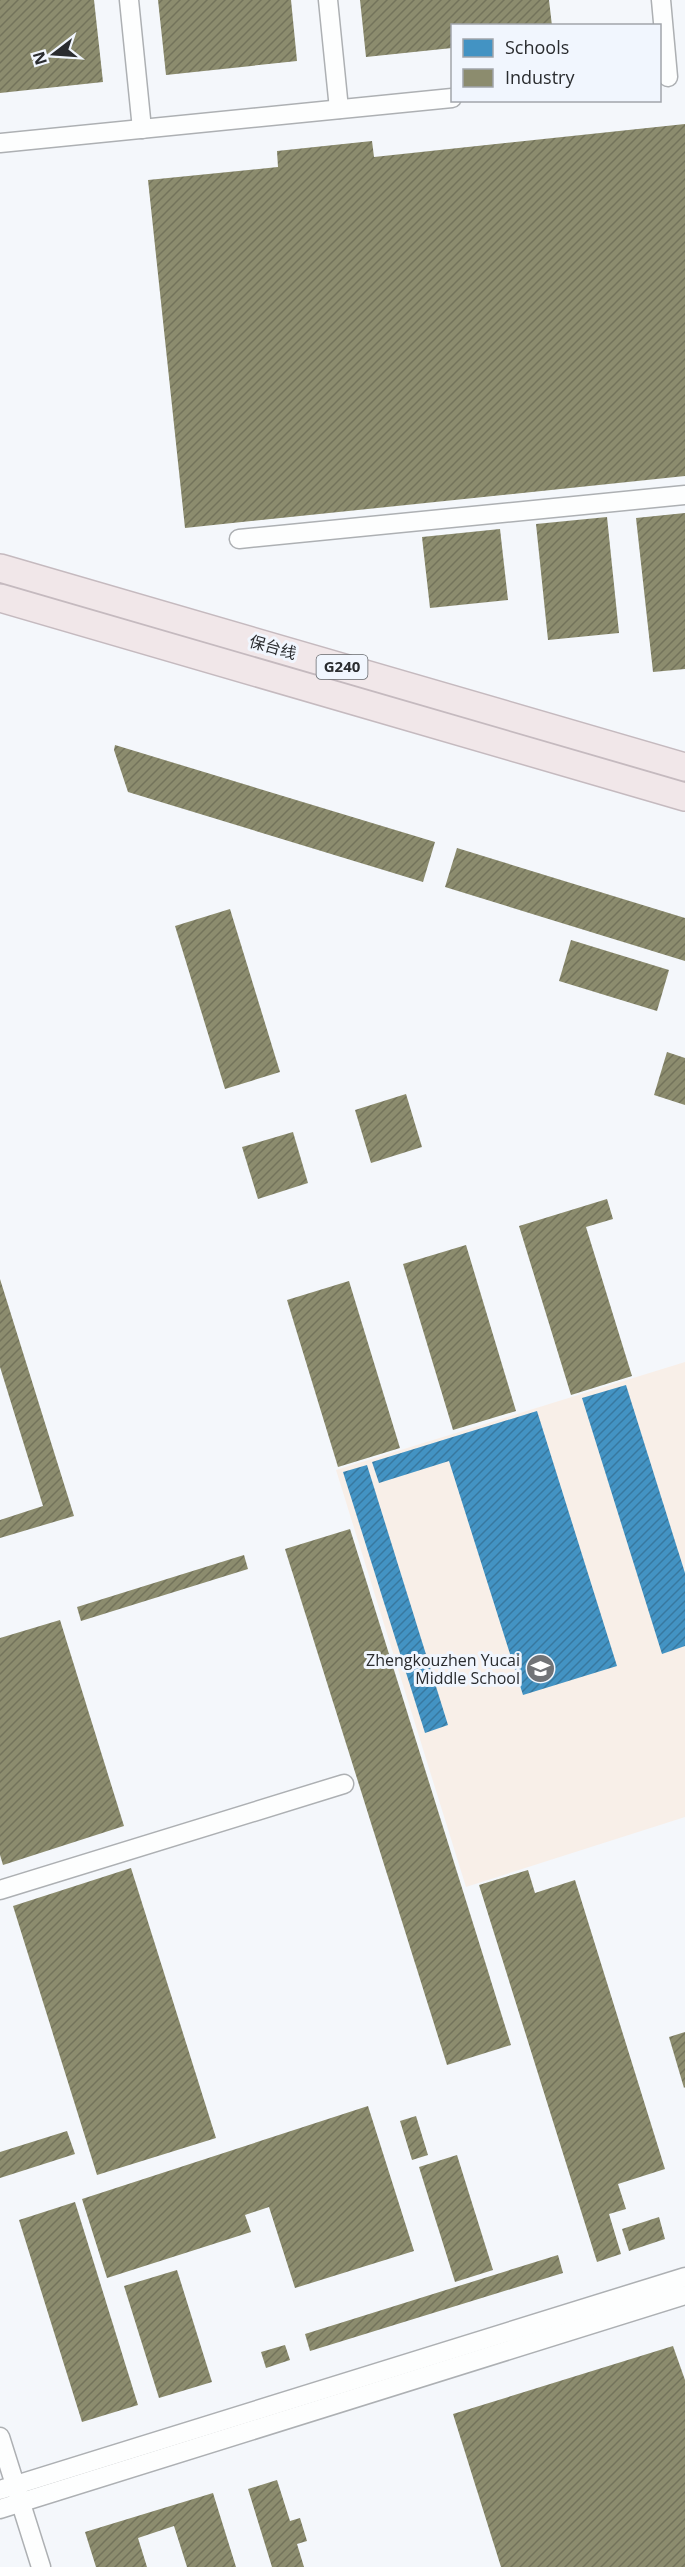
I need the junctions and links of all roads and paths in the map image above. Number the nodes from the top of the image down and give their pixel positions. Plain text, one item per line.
1 (129, 0) edge
2 (328, 0) edge
3 (661, 0) edge
4 (671, 77) edge
5 (451, 98) edge
6 (339, 110) junction
7 (142, 129) junction
8 (0, 143) edge
9 (685, 495) edge
10 (239, 539) dead end
11 (0, 568) edge
12 (0, 598) edge
13 (685, 767) edge
14 (685, 797) edge
15 (344, 1784) dead end
16 (0, 1890) edge
17 (685, 2277) edge
18 (685, 2295) edge
19 (0, 2437) edge
20 (12, 2493) edge
21 (0, 2509) edge
22 (41, 2567) edge

1 - 7 street
2 - 6 street
3 - 4 street
5 - 6 street
6 - 7 street
7 - 8 street
9 - 10 street
11 - 13 highway, 保台线 / G240
12 - 14 highway, 保台线 / G240
15 - 16 street
17 - 20 street
18 - 20 street
19 - 20 street
20 - 21 street
20 - 22 street

